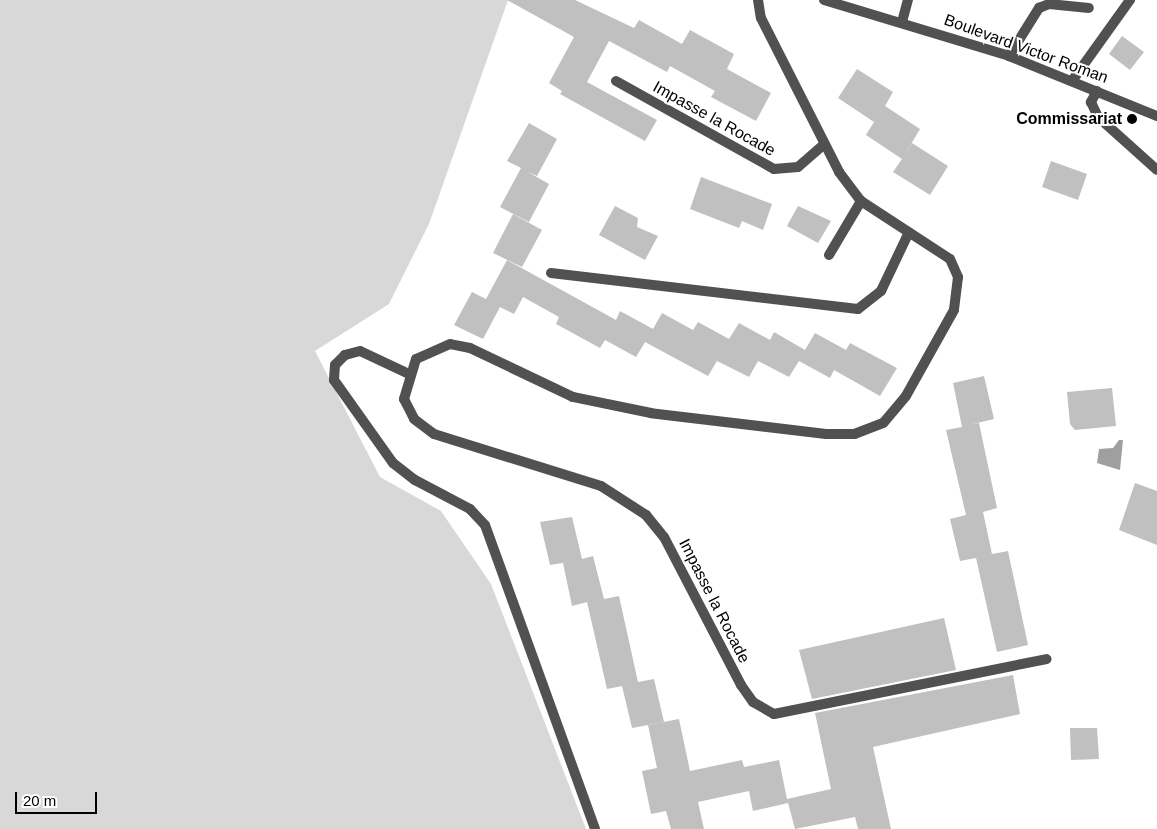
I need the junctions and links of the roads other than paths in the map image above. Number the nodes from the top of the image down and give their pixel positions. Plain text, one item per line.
1 (758, 0) edge
2 (824, 0) edge
3 (908, 0) edge
4 (1130, 0) edge
5 (1089, 8) dead end
6 (902, 22) junction
7 (1009, 56) junction
8 (616, 81) dead end
9 (1072, 81) junction
10 (1097, 91) junction
11 (1157, 116) edge
12 (824, 144) junction
13 (1157, 170) edge
14 (861, 201) junction
15 (909, 232) junction
16 (829, 255) dead end
17 (551, 273) dead end
18 (408, 374) junction
19 (1046, 659) dead end
20 (595, 829) edge

1 - 12 street
2 - 6 street, Boulevard Victor Roman
3 - 6 street
4 - 9 street
5 - 7 street
6 - 7 street, Boulevard Victor Roman
7 - 9 street, Boulevard Victor Roman
8 - 12 street, Impasse la Rocade
9 - 10 street, Boulevard Victor Roman
10 - 11 street, Boulevard Victor Roman
10 - 13 street
12 - 14 street
14 - 15 street
14 - 16 street
15 - 17 street
15 - 18 street
18 - 19 street, Impasse la Rocade
18 - 20 street

